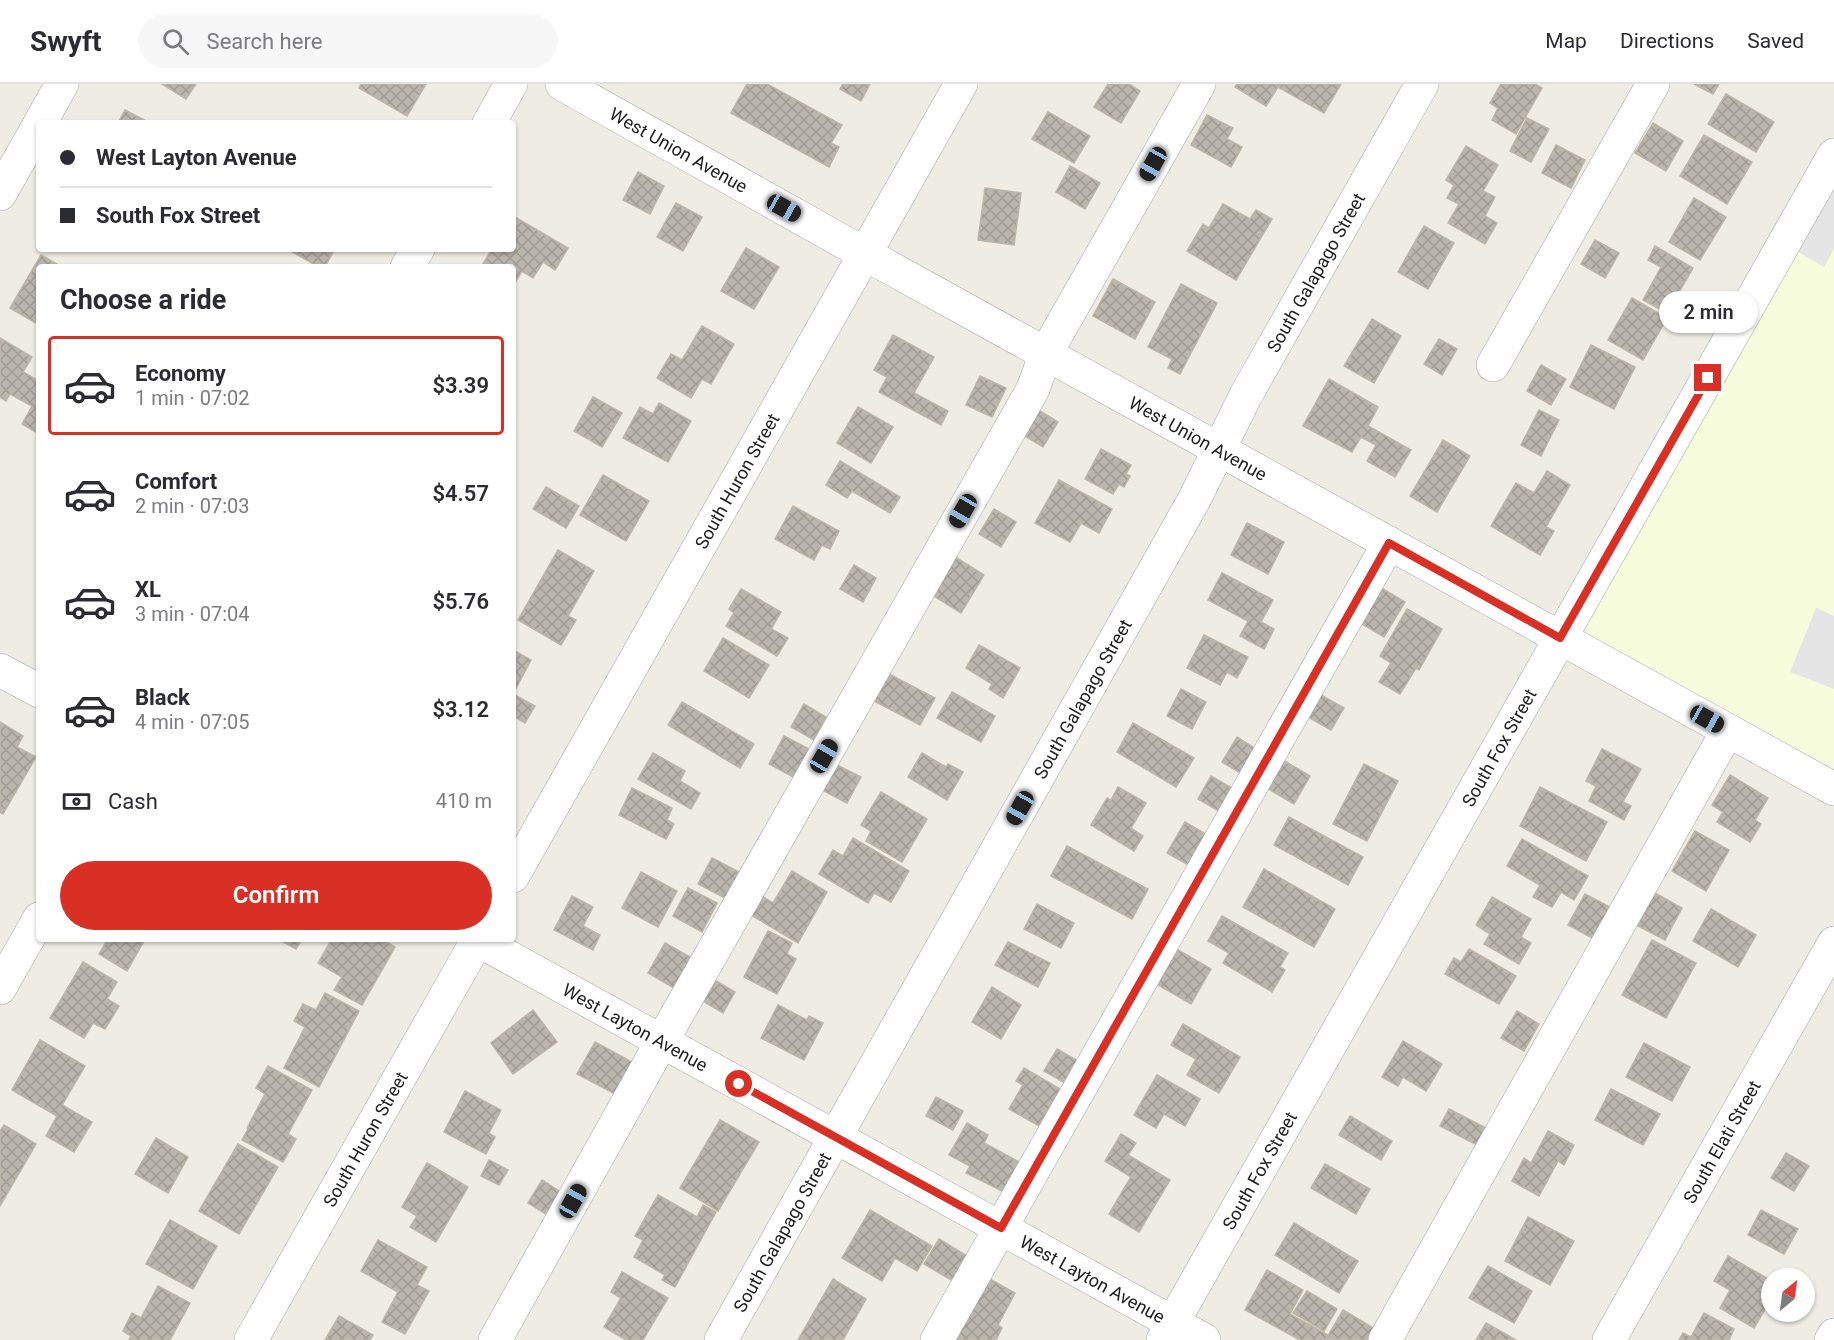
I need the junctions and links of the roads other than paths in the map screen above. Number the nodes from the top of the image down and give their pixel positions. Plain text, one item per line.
1 (62, 84) edge
2 (511, 84) edge
3 (562, 84) edge
4 (961, 84) edge
5 (1199, 84) edge
6 (1422, 84) edge
7 (1653, 84) edge
8 (42, 120) edge
9 (491, 120) edge
10 (36, 131) edge
11 (1834, 155) edge
12 (0, 194) edge
13 (865, 254) junction
14 (1046, 353) junction
15 (1493, 365) dead end
16 (1220, 449) junction
17 (1389, 543) junction
18 (1560, 638) junction
19 (0, 670) edge
20 (36, 689) edge
21 (1728, 730) junction
22 (1834, 789) edge
23 (516, 871) edge
24 (36, 924) edge
25 (475, 942) edge
26 (482, 942) edge
27 (1834, 943) edge
28 (0, 988) edge
29 (662, 1041) junction
30 (835, 1137) junction
31 (1001, 1228) junction
32 (1168, 1331) edge
33 (1834, 1335) edge
34 (252, 1340) edge
35 (495, 1340) edge
36 (721, 1340) edge
37 (937, 1340) edge
38 (1204, 1340) edge
39 (1385, 1340) edge
40 (1609, 1340) edge
41 (1831, 1340) edge

1 - 8 street
2 - 9 street
3 - 13 street, West Union Avenue
4 - 13 street, South Huron Street
5 - 14 street
6 - 16 street, South Galapago Street
7 - 15 street
10 - 12 street
11 - 18 street, South Fox Street
13 - 14 street, West Union Avenue
13 - 23 street, South Huron Street
14 - 16 street, West Union Avenue
14 - 29 street
16 - 17 street, West Union Avenue
16 - 30 street, South Galapago Street
17 - 18 street, West Union Avenue
17 - 31 street
18 - 21 street, West Union Avenue
18 - 32 street, South Fox Street
19 - 20 street
21 - 22 street, West Union Avenue
21 - 39 street
24 - 28 street
25 - 34 street, South Huron Street
26 - 29 street, West Layton Avenue
27 - 40 street, South Elati Street
29 - 30 street, West Layton Avenue
29 - 35 street
30 - 31 street, West Layton Avenue
30 - 36 street, South Galapago Street
31 - 32 street, West Layton Avenue
31 - 37 street
32 - 38 street, West Layton Avenue
33 - 41 street

